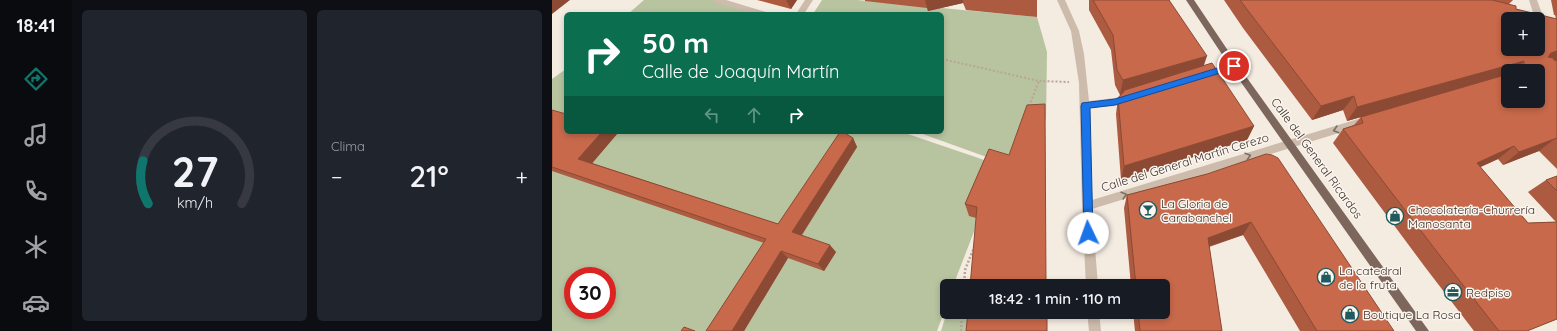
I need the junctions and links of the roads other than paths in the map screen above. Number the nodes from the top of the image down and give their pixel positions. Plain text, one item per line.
1 (717, 0) edge
2 (809, 0) edge
3 (1061, 0) edge
4 (1190, 0) edge
5 (1533, 0) edge
6 (756, 12) edge
7 (801, 12) edge
8 (1536, 12) edge
9 (1545, 31) edge
10 (1557, 46) edge
11 (1234, 66) junction
12 (1197, 78) edge
13 (1137, 95) edge
14 (1085, 106) junction
15 (1380, 117) edge
16 (1290, 143) junction
17 (1087, 206) junction
18 (1092, 279) edge
19 (1094, 319) edge
20 (1095, 331) edge
21 (1423, 331) edge

1 - 6 street
2 - 7 street
3 - 14 street
4 - 11 main road, Calle del General Ricardos
5 - 8 street
9 - 10 street
11 - 12 street
11 - 16 main road, Calle del General Ricardos
13 - 14 street
14 - 17 street
15 -> 16 street, Calle del General Martín Cerezo
17 -> 16 street, Calle del General Martín Cerezo
16 - 21 main road, Calle del General Ricardos
17 - 18 street
19 - 20 street

